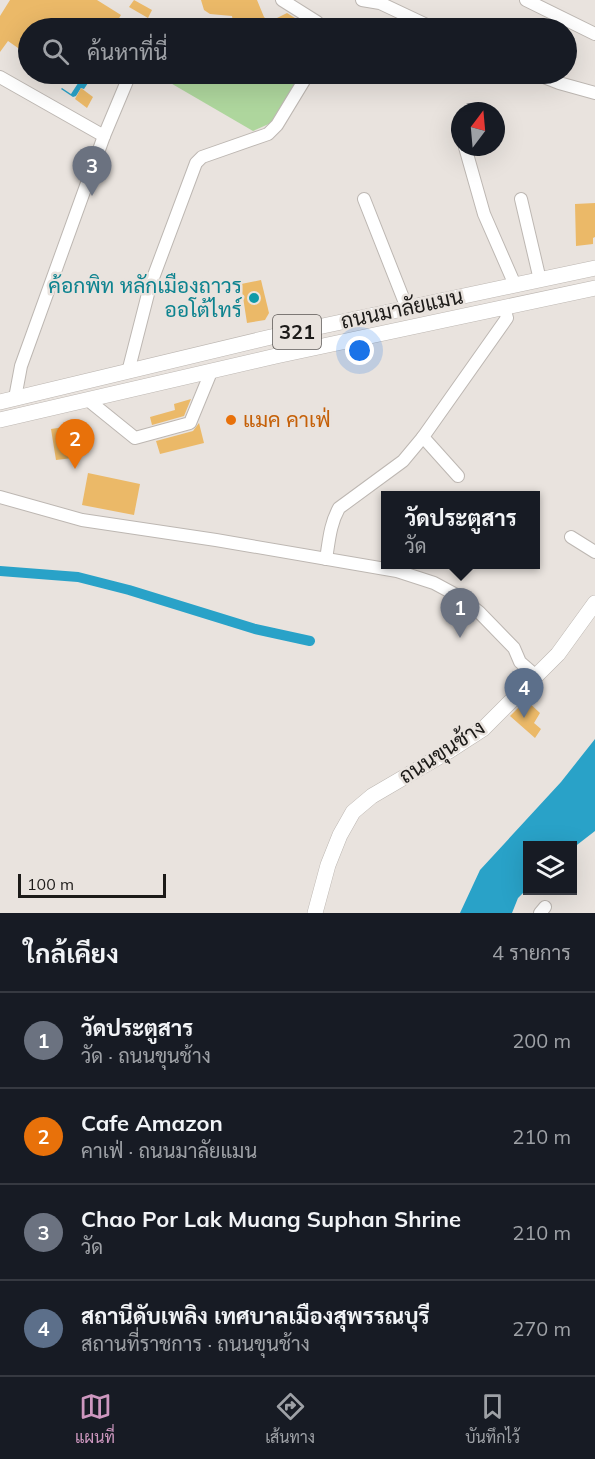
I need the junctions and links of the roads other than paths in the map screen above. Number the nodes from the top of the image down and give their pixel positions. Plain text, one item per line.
1 (282, 0) edge
2 (362, 0) edge
3 (526, 0) edge
4 (311, 18) edge
5 (412, 18) edge
6 (563, 18) edge
7 (577, 25) edge
8 (595, 34) edge
9 (0, 76) edge
10 (126, 84) edge
11 (302, 84) edge
12 (563, 84) edge
13 (595, 93) edge
14 (104, 136) junction
15 (468, 156) edge
16 (364, 199) dead end
17 (521, 200) dead end
18 (595, 268) edge
19 (540, 279) junction
20 (515, 285) junction
21 (595, 288) edge
22 (504, 307) junction
23 (407, 308) junction
24 (271, 337) junction
25 (276, 356) junction
26 (128, 372) junction
27 (211, 372) junction
28 (7, 400) edge
29 (88, 400) junction
30 (18, 416) junction
31 (0, 420) edge
32 (423, 438) junction
33 (458, 476) dead end
34 (0, 497) edge
35 (572, 537) dead end
36 (595, 552) edge
37 (327, 559) junction
38 (381, 568) edge
39 (385, 569) edge
40 (595, 603) edge
41 (536, 676) junction
42 (315, 913) edge

1 - 4 street
2 - 5 street
3 - 6 street
7 - 8 street
9 - 14 street
10 - 14 street
11 - 26 street
12 - 13 street
14 - 28 street
15 - 20 street
16 - 23 street
17 - 19 street
18 - 19 main road, ถนนมาลัยแมน / 321
19 - 20 main road, ถนนมาลัยแมน / 321
20 - 23 main road, ถนนมาลัยแมน / 321
21 - 22 main road, ถนนมาลัยแมน / 321
22 - 25 main road, ถนนมาลัยแมน / 321
22 - 32 street
23 - 24 main road, ถนนมาลัยแมน / 321
24 - 25 main road
24 - 26 main road, ถนนมาลัยแมน / 321
25 - 27 main road, ถนนมาลัยแมน / 321
26 - 28 main road, ถนนมาลัยแมน / 321
27 - 29 main road, ถนนมาลัยแมน / 321
27 - 29 street
28 - 30 main road
29 - 30 main road, ถนนมาลัยแมน / 321
30 - 31 main road, ถนนมาลัยแมน / 321
32 - 33 street
32 - 37 street
34 - 37 street
35 - 36 street
37 - 38 street
39 - 41 street
40 - 41 main road, ถนนขุนช้าง
41 - 42 main road, ถนนขุนช้าง

